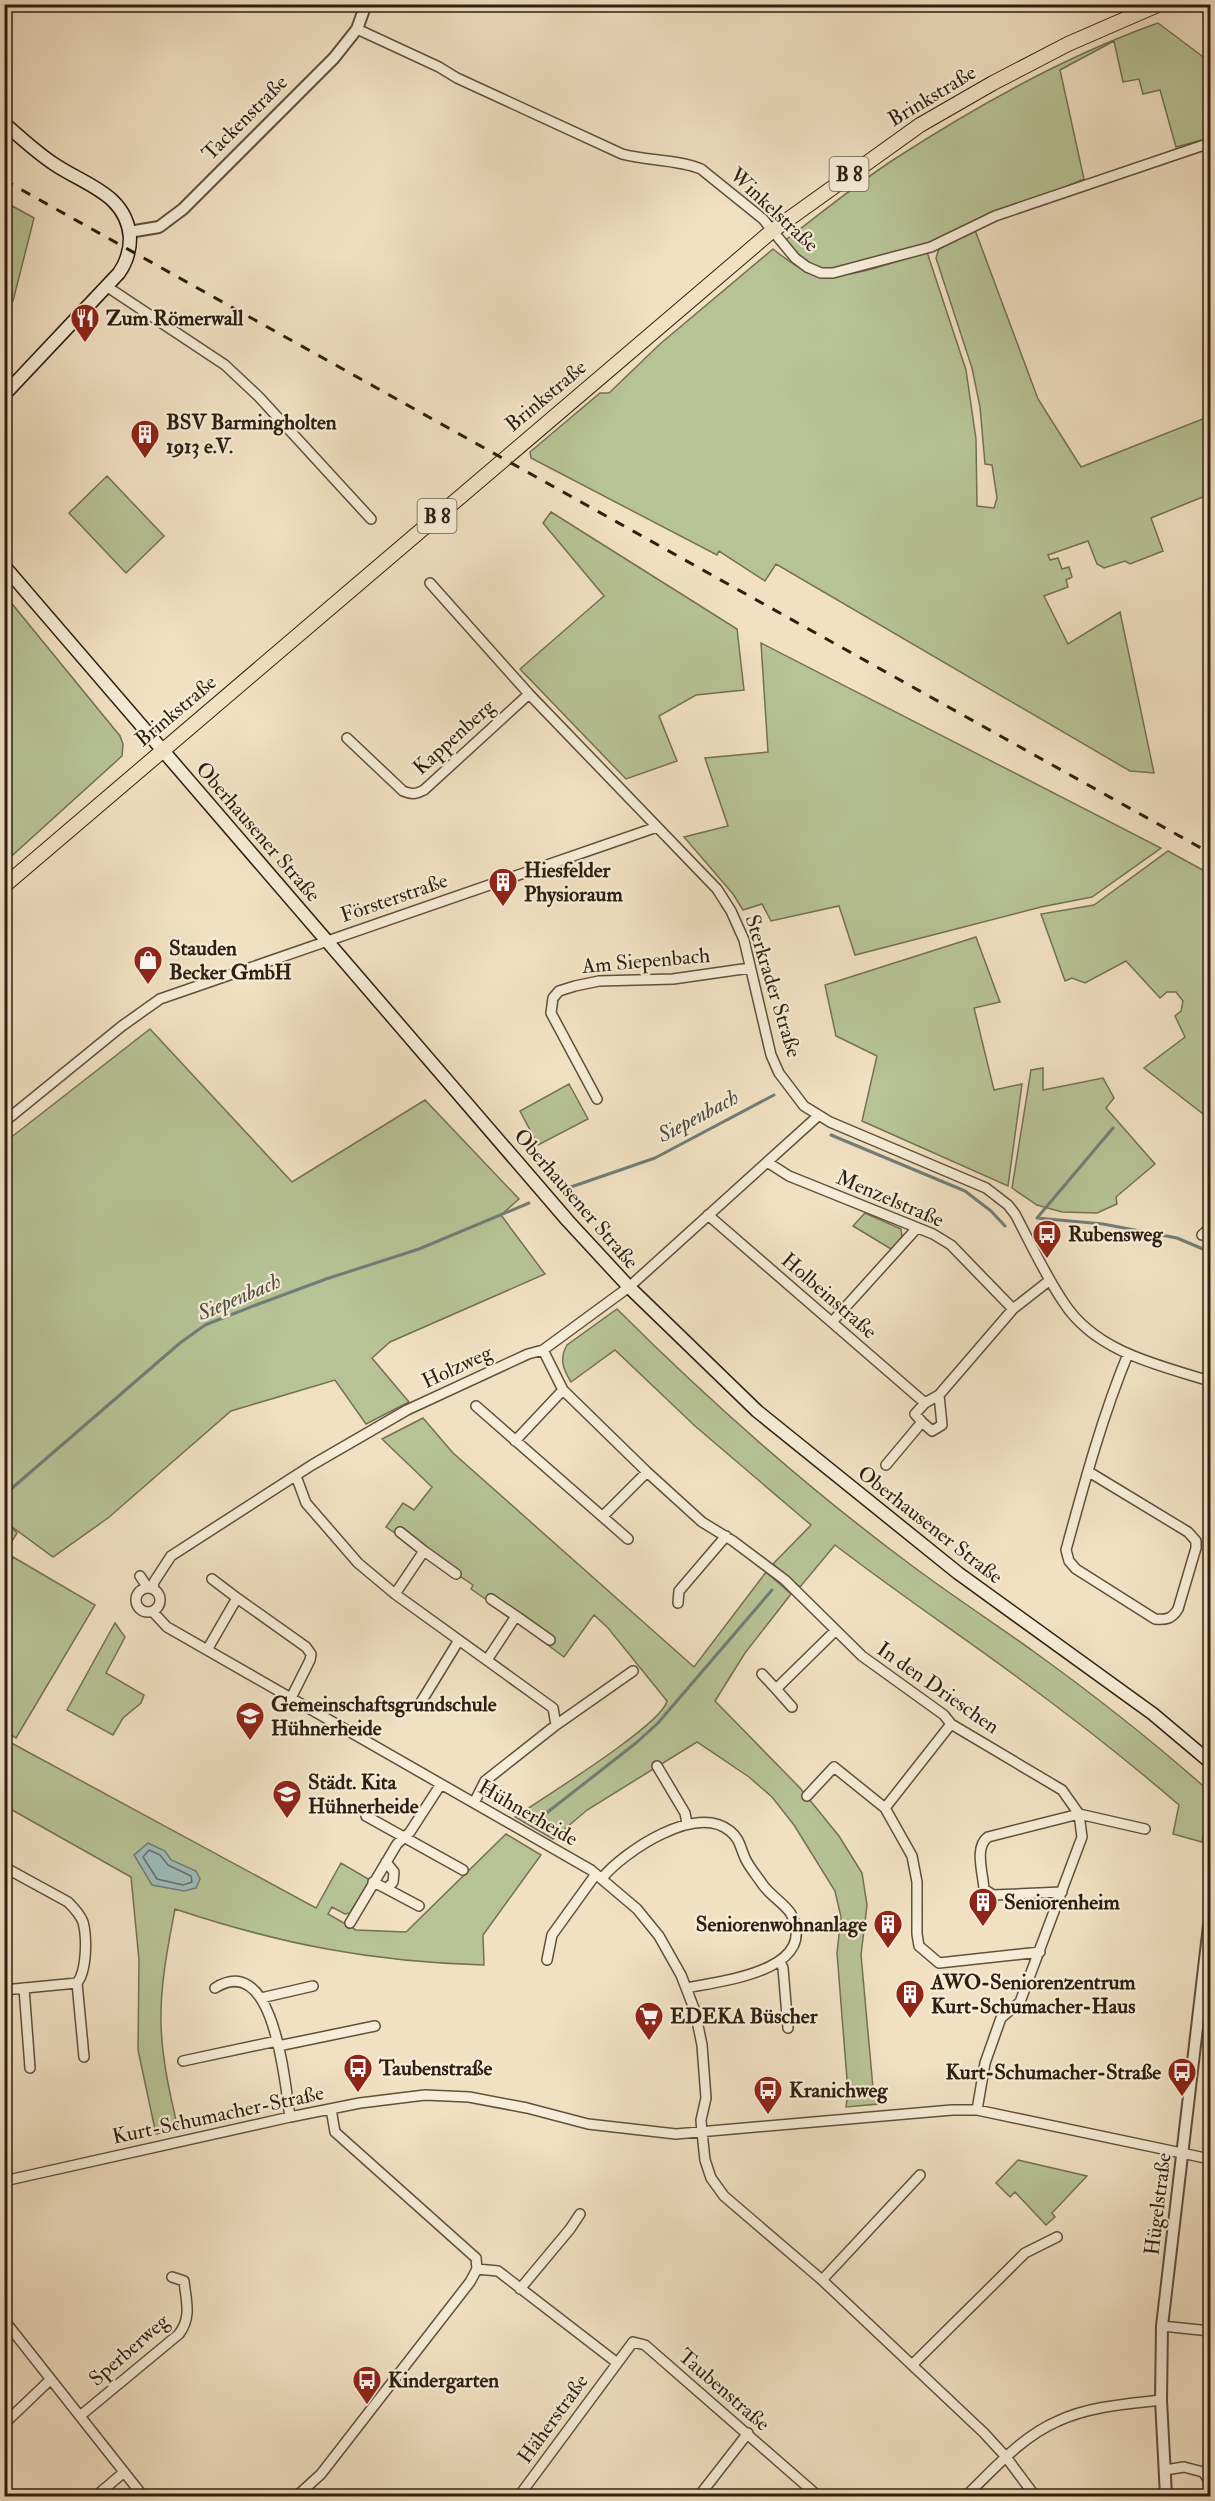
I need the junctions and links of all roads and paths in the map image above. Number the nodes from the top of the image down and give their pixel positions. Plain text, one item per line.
1 (366, 4) edge
2 (1160, 4) edge
3 (357, 29) junction
4 (4, 123) edge
5 (1210, 143) edge
6 (772, 231) junction
7 (129, 232) junction
8 (106, 286) junction
9 (4, 395) edge
10 (371, 519) dead end
11 (4, 566) edge
12 (430, 583) dead end
13 (529, 694) junction
14 (347, 738) dead end
15 (162, 750) junction
16 (657, 827) junction
17 (4, 885) edge
18 (327, 940) junction
19 (750, 968) junction
20 (597, 1099) dead end
21 (818, 1116) junction
22 (4, 1122) edge
23 (767, 1162) junction
24 (708, 1215) junction
25 (917, 1228) junction
26 (1210, 1228) edge
27 (1202, 1235) dead end
28 (1050, 1280) junction
29 (629, 1287) junction
30 (1013, 1309) junction
31 (832, 1322) junction
32 (543, 1350) junction
33 (1128, 1354) junction
34 (1210, 1381) edge
35 (563, 1390) junction
36 (939, 1395) junction
37 (925, 1403) junction
38 (476, 1406) dead end
39 (922, 1422) junction
40 (515, 1441) junction
41 (886, 1465) dead end
42 (647, 1472) junction
43 (1089, 1472) junction
44 (296, 1476) junction
45 (603, 1516) junction
46 (400, 1532) dead end
47 (726, 1536) junction
48 (628, 1539) dead end
49 (424, 1551) junction
50 (456, 1574) dead end
51 (140, 1576) dead end
52 (212, 1579) dead end
53 (150, 1588) junction
54 (395, 1594) junction
55 (237, 1598) junction
56 (491, 1599) dead end
57 (678, 1603) dead end
58 (153, 1611) junction
59 (516, 1617) junction
60 (835, 1631) junction
61 (459, 1640) junction
62 (550, 1640) dead end
63 (207, 1650) junction
64 (487, 1660) junction
65 (633, 1671) dead end
66 (762, 1674) dead end
67 (776, 1689) junction
68 (291, 1698) junction
69 (418, 1707) dead end
70 (792, 1707) dead end
71 (951, 1724) junction
72 (556, 1725) junction
73 (1210, 1762) edge
74 (657, 1766) dead end
75 (441, 1784) junction
76 (807, 1796) dead end
77 (474, 1803) junction
78 (885, 1808) junction
79 (1079, 1814) junction
80 (366, 1816) dead end
81 (687, 1824) junction
82 (1145, 1829) dead end
83 (404, 1838) junction
84 (386, 1862) junction
85 (4, 1867) edge
86 (463, 1870) dead end
87 (599, 1876) junction
88 (374, 1882) junction
89 (387, 1889) junction
90 (1062, 1892) junction
91 (419, 1906) dead end
92 (1210, 1917) edge
93 (350, 1923) dead end
94 (1040, 1952) junction
95 (547, 1960) dead end
96 (780, 1962) junction
97 (77, 1983) junction
98 (313, 1986) dead end
99 (24, 1988) junction
100 (215, 1988) dead end
101 (686, 1988) junction
102 (4, 1990) edge
103 (261, 1998) junction
104 (375, 2026) dead end
105 (788, 2028) dead end
106 (277, 2043) junction
107 (84, 2057) dead end
108 (183, 2061) dead end
109 (30, 2068) dead end
110 (331, 2109) junction
111 (976, 2110) junction
112 (290, 2117) junction
113 (702, 2132) junction
114 (1184, 2155) junction
115 (1210, 2159) edge
116 (920, 2175) dead end
117 (4, 2183) edge
118 (580, 2214) dead end
119 (1057, 2238) dead end
120 (477, 2269) junction
121 (172, 2277) dead end
122 (822, 2280) junction
123 (520, 2289) junction
124 (4, 2320) edge
125 (1162, 2326) junction
126 (1210, 2331) edge
127 (616, 2362) junction
128 (912, 2365) junction
129 (50, 2380) junction
130 (1161, 2400) junction
131 (80, 2416) junction
132 (4, 2424) edge
133 (748, 2433) junction
134 (1006, 2457) junction
135 (1165, 2470) junction
136 (123, 2473) junction
137 (1210, 2482) edge
138 (96, 2496) edge
139 (143, 2496) edge
140 (297, 2496) edge
141 (519, 2496) edge
142 (699, 2496) edge
143 (818, 2496) edge
144 (966, 2496) edge
145 (1035, 2496) edge
146 (1166, 2496) edge

1 - 3 street, Tackenstraße
2 - 6 main road, Brinkstraße / B 8
3 - 6 street, Winkelstraße
3 - 7 street, Tackenstraße
4 - 7 main road
5 - 6 street, Winkelstraße
6 - 15 main road, Brinkstraße / B 8
7 - 8 main road
8 - 9 main road
8 - 10 street
11 - 15 main road, Oberhausener Straße
12 - 13 street, Sterkrader Straße
13 - 14 street, Kappenberg
13 - 16 street, Sterkrader Straße
15 - 17 main road, Brinkstraße / B 8
15 - 18 main road, Oberhausener Straße
16 - 18 street, Försterstraße
16 - 19 street, Sterkrader Straße
18 - 22 street, Försterstraße
18 - 29 main road, Oberhausener Straße
19 - 20 street, Am Siepenbach
19 - 21 street, Sterkrader Straße
21 - 23 street, Holzweg
21 - 28 street, Sterkrader Straße
23 - 24 street, Holzweg
23 - 25 street, Menzelstraße
24 - 29 street, Holzweg
24 - 31 street, Holbeinstraße
25 - 30 street, Menzelstraße
25 - 31 street
26 - 27 street
28 - 30 street
28 - 33 street, Sterkrader Straße
29 - 32 street, Holzweg
29 - 73 main road, Oberhausener Straße
30 - 36 street
31 - 37 street, Holbeinstraße
32 - 35 street, In den Drieschen
32 - 44 street, Holzweg
33 - 34 street, Sterkrader Straße
33 - 43 street
35 - 40 street
35 - 42 street, In den Drieschen
36 - 37 street
36 - 39 street
37 - 39 street
38 - 40 street
39 - 41 street
40 - 45 street
42 - 45 street
42 - 47 street, In den Drieschen
43 - 43 street
44 - 53 street, Holzweg
44 - 54 street
45 - 48 street
46 - 49 street
47 - 57 street
47 - 60 street, In den Drieschen
49 - 50 street
49 - 54 street
51 - 53 street
52 - 55 street
53 - 58 street
53 - 58 street, Hühnerheide
54 - 61 street
55 - 63 street
55 - 68 street
56 - 59 street
58 - 63 street, Hühnerheide
59 - 62 street
59 - 64 street
60 - 67 street
60 - 71 street, In den Drieschen
61 - 64 street
61 - 69 street
63 - 68 street, Hühnerheide
64 - 72 street
65 - 72 street
66 - 67 street
67 - 70 street
68 - 75 street, Hühnerheide
71 - 78 street
71 - 79 street, In den Drieschen
72 - 77 street
74 - 81 street
75 - 77 street, Hühnerheide
75 - 83 street
76 - 78 street
77 - 87 street, Hühnerheide
78 - 94 street
79 - 82 street
79 - 90 street
79 - 90 street
80 - 83 street
81 - 87 street
81 - 96 street
83 - 84 street
83 - 86 street
84 - 88 street
84 - 89 street
85 - 97 street
87 - 95 street
87 - 101 street, Hühnerheide
88 - 89 street
88 - 93 street
89 - 91 street
90 - 94 street
92 - 114 street, Hügelstraße
94 - 111 street
96 - 101 street
96 - 105 street
97 - 99 street
97 - 107 street
98 - 103 street
99 - 102 street
99 - 109 street
100 - 103 street
101 - 113 street, Hühnerheide
103 - 106 street
104 - 106 street
106 - 108 street
106 - 112 street
110 - 112 street, Kurt-Schumacher-Straße
110 - 113 street, Kurt-Schumacher-Straße
110 - 120 street
111 - 113 street, Kurt-Schumacher-Straße
111 - 114 street, Kurt-Schumacher-Straße
112 - 117 street, Kurt-Schumacher-Straße
113 - 122 street
114 - 115 street, Kurt-Schumacher-Straße
114 - 125 street, Hügelstraße
116 - 122 street
118 - 123 street
119 - 128 street
120 - 123 street
120 - 140 street
121 - 131 street, Sperberweg
122 - 128 street
123 - 127 street
124 - 129 street
125 - 126 street
125 - 130 street, Hügelstraße
127 - 133 street, Taubenstraße
127 - 141 street, Häherstraße
128 - 134 street
129 - 131 street
129 - 132 street
130 - 134 street
130 - 135 street, Hügelstraße
131 - 136 street
133 - 142 street
133 - 143 street, Taubenstraße
134 - 144 street
134 - 145 street
135 - 137 street
135 - 146 street, Hügelstraße
136 - 138 street
136 - 139 street

